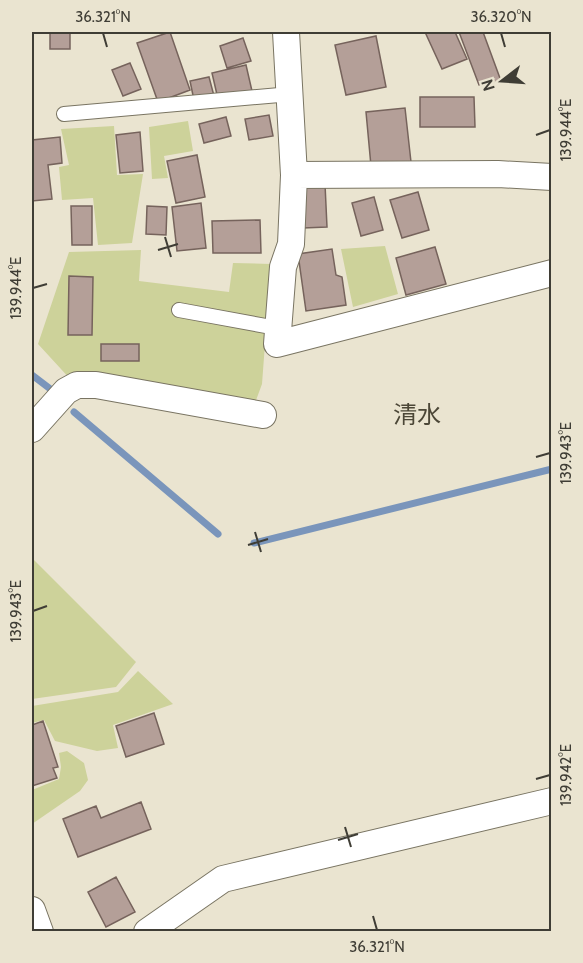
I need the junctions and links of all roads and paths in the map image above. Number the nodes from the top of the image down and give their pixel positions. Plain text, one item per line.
1 (286, 32) edge
2 (291, 94) junction
3 (64, 114) dead end
4 (294, 175) junction
5 (552, 177) edge
6 (552, 273) edge
7 (179, 310) dead end
8 (277, 328) junction
9 (263, 415) dead end
10 (32, 429) edge
11 (552, 801) edge
12 (32, 910) edge
13 (40, 932) edge
14 (147, 932) edge

1 - 2 street
2 - 3 lane
2 - 4 street
4 - 5 street
4 - 8 street
6 - 8 street
7 - 8 lane
9 - 10 street
11 - 14 street
12 - 13 street

